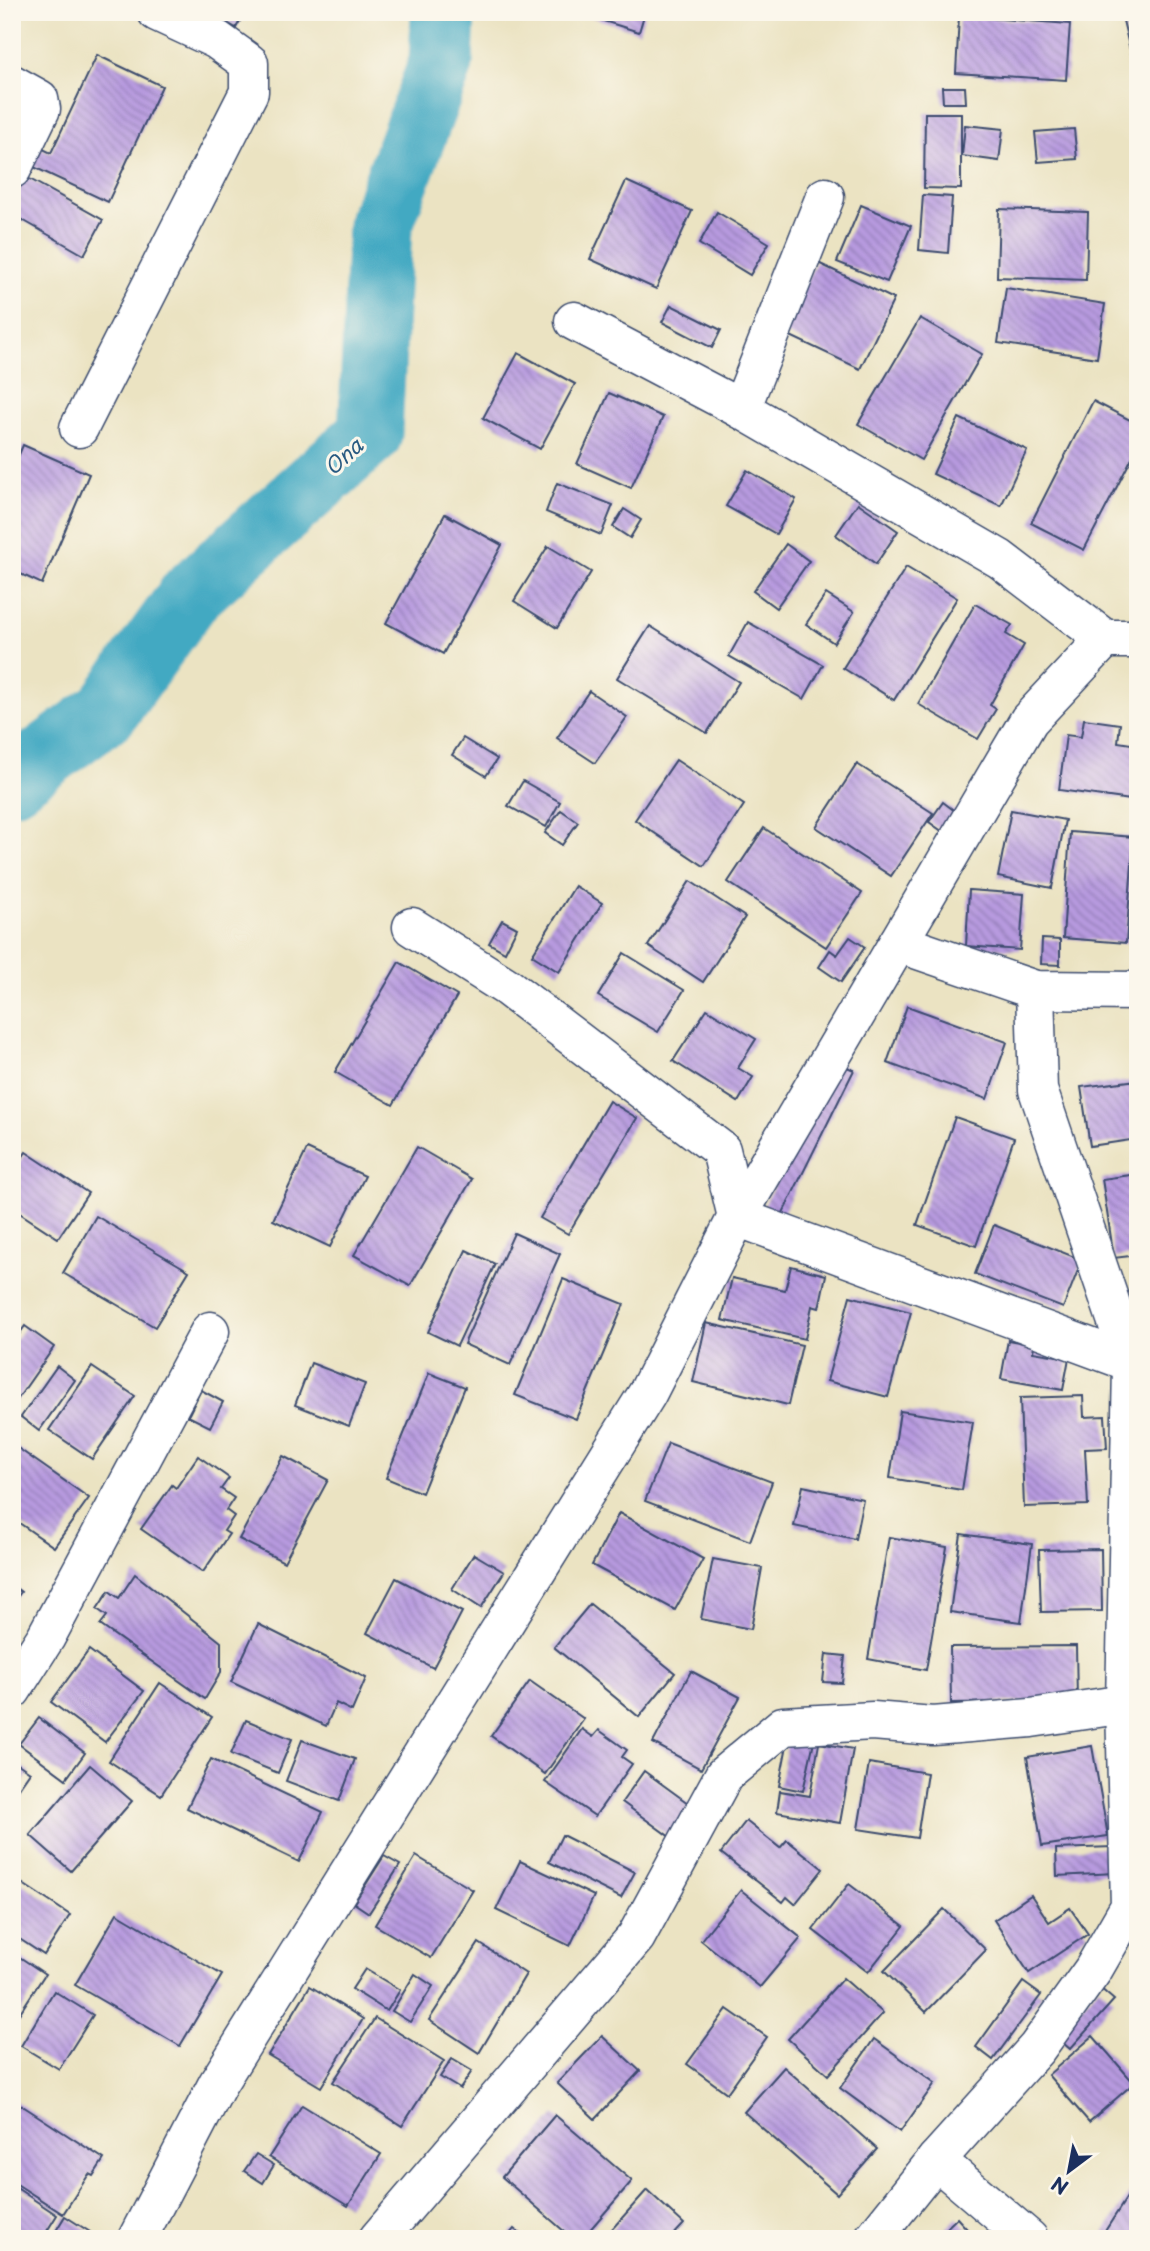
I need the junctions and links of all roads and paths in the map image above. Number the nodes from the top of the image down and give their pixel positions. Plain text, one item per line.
1 (157, 12) edge
2 (12, 84) edge
3 (12, 169) edge
4 (825, 197) dead end
5 (574, 321) dead end
6 (741, 409) junction
7 (79, 428) dead end
8 (1121, 639) edge
9 (412, 927) dead end
10 (898, 943) junction
11 (1035, 990) junction
12 (1138, 991) edge
13 (737, 1217) junction
14 (210, 1331) dead end
15 (1135, 1366) edge
16 (12, 1690) edge
17 (1125, 1704) junction
18 (936, 2160) junction
19 (137, 2239) edge
20 (378, 2239) edge
21 (873, 2239) edge
22 (1028, 2239) edge

1 - 7 street
2 - 3 street
4 - 6 street
5 - 6 street
6 - 8 street
8 - 10 street
9 - 13 street
10 - 11 street
10 - 13 street
11 - 12 street
11 - 15 street
13 - 15 street
13 - 19 street
14 - 16 street
15 - 17 street
17 - 18 street
17 - 20 street
18 - 21 street
18 - 22 street

